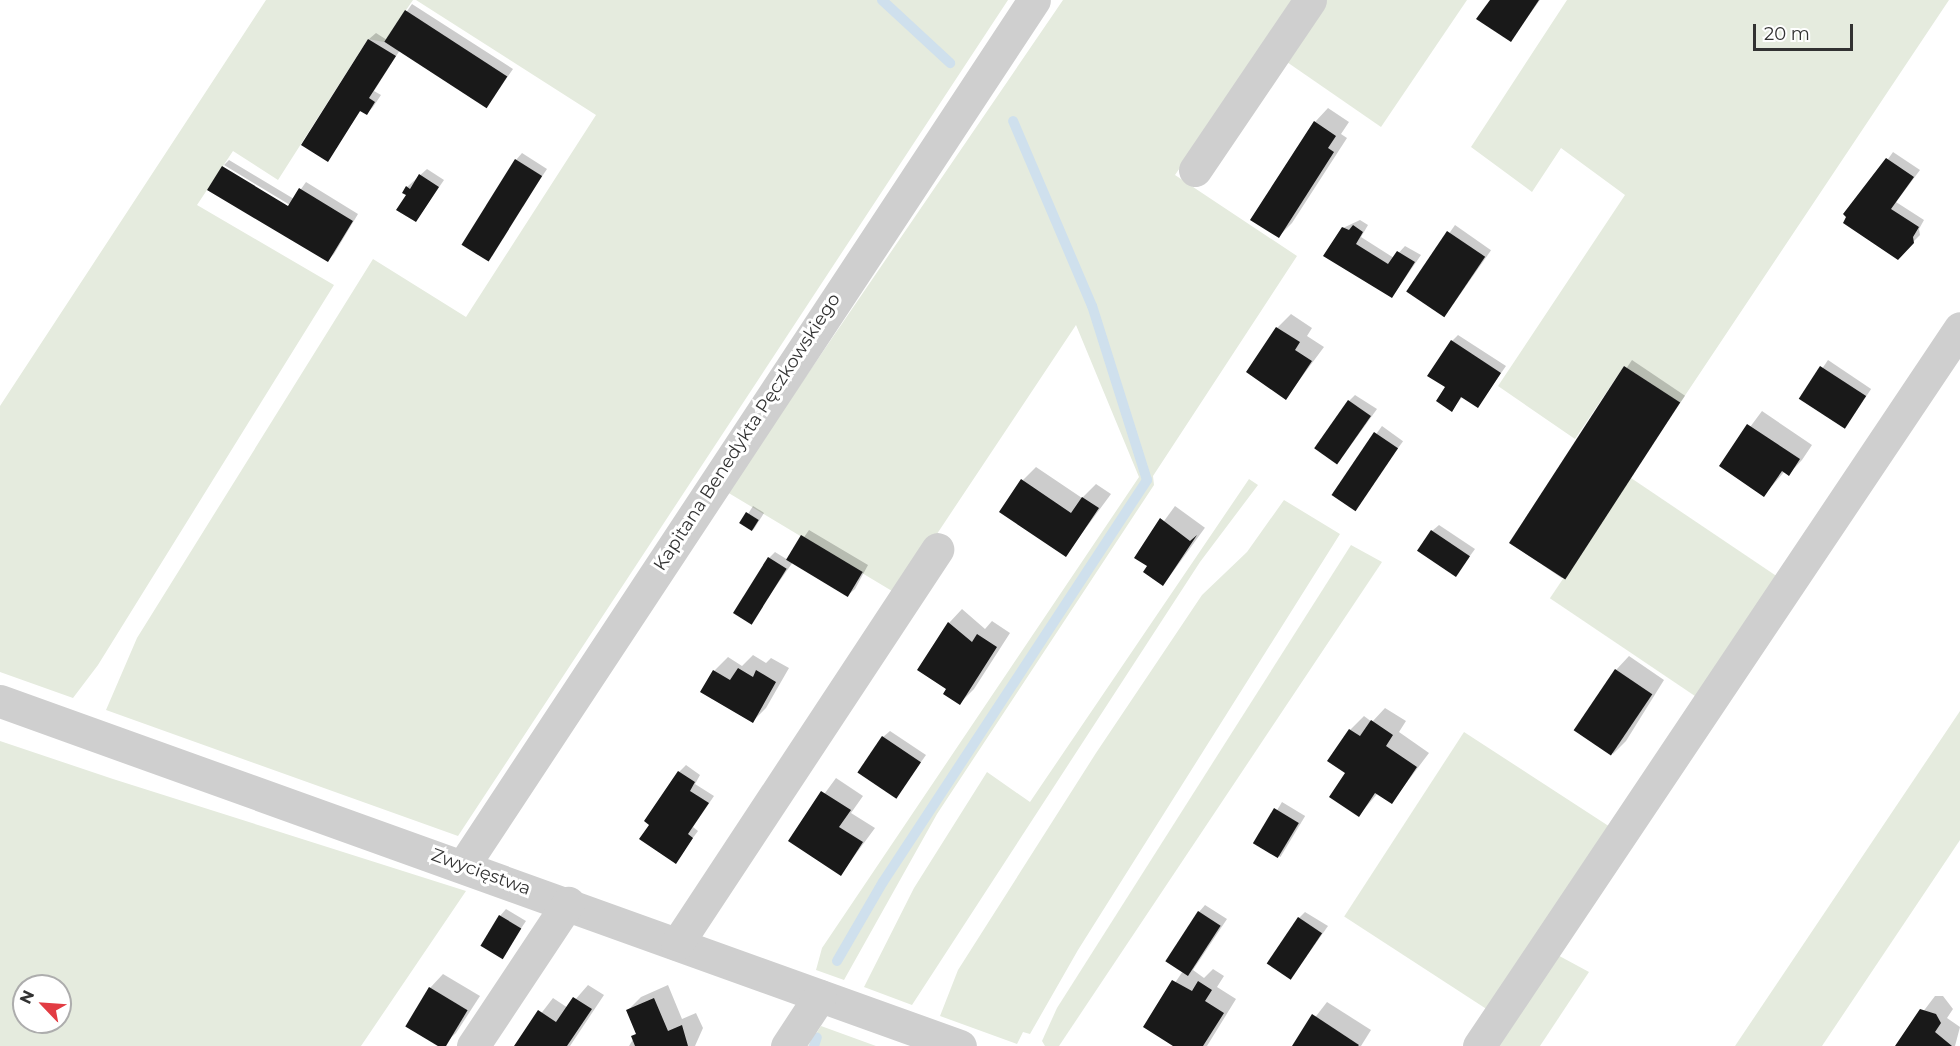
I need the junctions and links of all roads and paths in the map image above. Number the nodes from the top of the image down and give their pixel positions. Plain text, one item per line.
1 (1034, 0) edge
2 (1310, 0) edge
3 (1195, 170) dead end
4 (1960, 328) edge
5 (937, 549) dead end
6 (0, 701) edge
7 (463, 866) junction
8 (568, 903) junction
9 (677, 944) junction
10 (820, 996) junction
11 (472, 1046) edge
12 (787, 1046) edge
13 (960, 1046) edge
14 (1479, 1046) edge

1 - 7 street, Kapitana Benedykta Pęczkowskiego
2 - 3 street
4 - 14 street
5 - 9 street
6 - 7 street, Zwycięstwa
7 - 8 street, Zwycięstwa
8 - 9 street, Zwycięstwa
8 - 11 street
9 - 10 street, Zwycięstwa
10 - 12 street
10 - 13 street, Zwycięstwa

